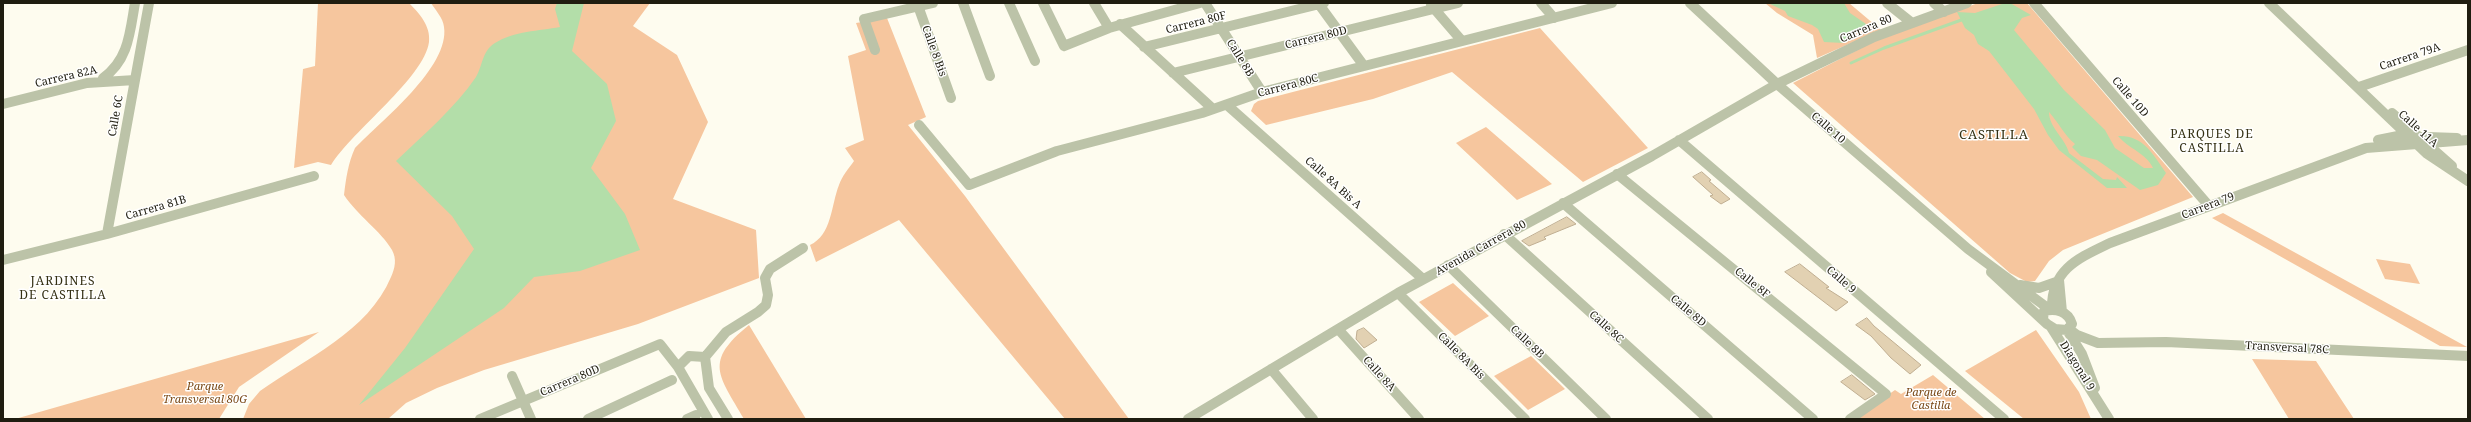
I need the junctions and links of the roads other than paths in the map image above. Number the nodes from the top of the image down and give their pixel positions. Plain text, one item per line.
1 (135, 3) edge
2 (149, 3) edge
3 (933, 3) edge
4 (963, 3) edge
5 (1009, 3) edge
6 (1043, 3) edge
7 (1094, 3) edge
8 (1200, 3) edge
9 (1205, 3) edge
10 (1320, 3) edge
11 (1458, 3) edge
12 (1541, 3) edge
13 (1612, 3) edge
14 (1690, 3) edge
15 (1887, 3) edge
16 (1934, 3) edge
17 (1966, 3) edge
18 (2034, 3) edge
19 (2269, 3) edge
20 (918, 5) edge
21 (1432, 6) edge
22 (1944, 12) junction
23 (1554, 18) junction
24 (1912, 23) junction
25 (1120, 24) junction
26 (1109, 28) junction
27 (1221, 28) junction
28 (1339, 32) junction
29 (1462, 41) junction
30 (1144, 47) junction
31 (875, 50) dead end
32 (2468, 50) edge
33 (1239, 57) junction
34 (1035, 61) dead end
35 (1364, 66) junction
36 (1173, 73) junction
37 (990, 76) dead end
38 (135, 80) junction
39 (96, 82) junction
40 (1777, 84) junction
41 (2359, 87) junction
42 (1262, 92) junction
43 (951, 98) dead end
44 (3, 104) edge
45 (1227, 104) junction
46 (1213, 109) junction
47 (919, 125) dead end
48 (2408, 136) junction
49 (2468, 139) edge
50 (1679, 140) junction
51 (2418, 140) junction
52 (2428, 144) junction
53 (2366, 148) junction
54 (1617, 174) junction
55 (314, 176) dead end
56 (2468, 181) edge
57 (1563, 203) junction
58 (2209, 206) junction
59 (107, 234) junction
60 (1504, 234) junction
61 (802, 248) dead end
62 (1968, 249) junction
63 (3, 260) edge
64 (1448, 265) junction
65 (1423, 279) junction
66 (2057, 280) junction
67 (2017, 285) junction
68 (1398, 293) junction
69 (2054, 310) junction
70 (2047, 323) junction
71 (2070, 328) junction
72 (1338, 329) junction
73 (2102, 343) junction
74 (2082, 354) junction
75 (2468, 356) edge
76 (705, 357) junction
77 (678, 368) junction
78 (1271, 369) junction
79 (512, 376) dead end
80 (672, 380) dead end
81 (523, 401) junction
82 (2102, 406) junction
83 (1204, 415) edge
84 (480, 419) edge
85 (531, 419) edge
86 (588, 419) edge
87 (708, 419) edge
88 (728, 419) edge
89 (1188, 419) edge
90 (1313, 419) edge
91 (1419, 419) edge
92 (1525, 419) edge
93 (1606, 419) edge
94 (1708, 419) edge
95 (1813, 419) edge
96 (1850, 419) edge
97 (2004, 419) edge
98 (2109, 419) edge

1 - 39 street
2 - 38 street, Calle 6C
3 - 20 street
4 - 37 street
5 - 34 street
6 - 26 street
7 - 26 street
8 - 25 street
9 - 27 street, Calle 8B
10 - 27 street, Carrera 80F
10 - 28 street
11 - 21 street, Carrera 80D
12 - 23 street
13 - 23 street, Carrera 80C
14 - 40 street, Calle 10
15 - 24 street
16 - 22 street
17 - 22 street, Carrera 80
18 - 58 street, Calle 10D
19 - 41 street, Calle 11A
20 - 31 street
20 - 43 street, Calle 8 Bis
21 - 28 street, Carrera 80D
21 - 29 street
22 - 24 street, Carrera 80
23 - 29 street, Carrera 80C
24 - 40 street, Carrera 80
25 - 26 street
25 - 30 street
27 - 30 street, Carrera 80F
27 - 33 street, Calle 8B
28 - 33 street, Carrera 80D
28 - 35 street
29 - 35 street, Carrera 80C
30 - 36 street
32 - 41 street, Carrera 79A
33 - 36 street, Carrera 80D
33 - 42 street, Calle 8B
35 - 42 street, Carrera 80C
36 - 46 street
38 - 39 street, Carrera 82A
38 - 59 street, Calle 6C
39 - 44 street, Carrera 82A
40 - 50 street, Avenida Carrera 80
40 - 62 street, Calle 10
41 - 48 street, Calle 11A
41 - 51 street, Calle 11A
42 - 45 street, Carrera 80C
45 - 46 street, Carrera 80C
45 - 65 street, Calle 8A Bis A
46 - 47 street, Carrera 80C
48 - 51 street, Calle 11A
48 - 53 street, Carrera 79
49 - 51 street, Carrera 79
49 - 52 street, Carrera 79
50 - 54 street, Avenida Carrera 80
50 - 97 street, Calle 9
51 - 52 street, Carrera 79
51 - 53 street, Carrera 79
51 - 56 street, Calle 11A
52 - 56 street, Calle 11A
53 - 58 street, Carrera 79
54 - 57 street, Avenida Carrera 80
54 - 96 street, Calle 8F
55 - 59 street, Carrera 81B
57 - 60 street, Avenida Carrera 80
57 - 95 street, Calle 8D
58 - 66 street, Carrera 79
59 - 63 street, Carrera 81B
60 - 64 street, Avenida Carrera 80
60 - 94 street, Calle 8C
61 - 76 street
62 - 67 street, Calle 10
62 - 70 street, Calle 10
64 - 65 street, Avenida Carrera 80
64 - 93 street, Calle 8B
65 - 68 street, Avenida Carrera 80
66 - 67 street
66 - 69 street
67 - 69 street, Calle 10
68 - 72 street, Avenida Carrera 80
68 - 92 street, Calle 8A Bis
69 - 70 street
69 - 71 street, Calle 10
70 - 71 street
70 - 82 street, Diagonal 9
71 - 73 street, Transversal 78C
71 - 74 street, Diagonal 9
72 - 78 street, Avenida Carrera 80
72 - 91 street, Calle 8A
73 - 74 street
73 - 75 street, Transversal 78C
74 - 82 street, Diagonal 9
76 - 77 street
76 - 88 street
77 - 81 street, Carrera 80D
77 - 87 street
78 - 83 street, Avenida Carrera 80
78 - 90 street
79 - 81 street
80 - 86 street
81 - 84 street, Carrera 80D
81 - 85 street
82 - 98 street, Diagonal 9
83 - 89 street, Avenida Carrera 80

